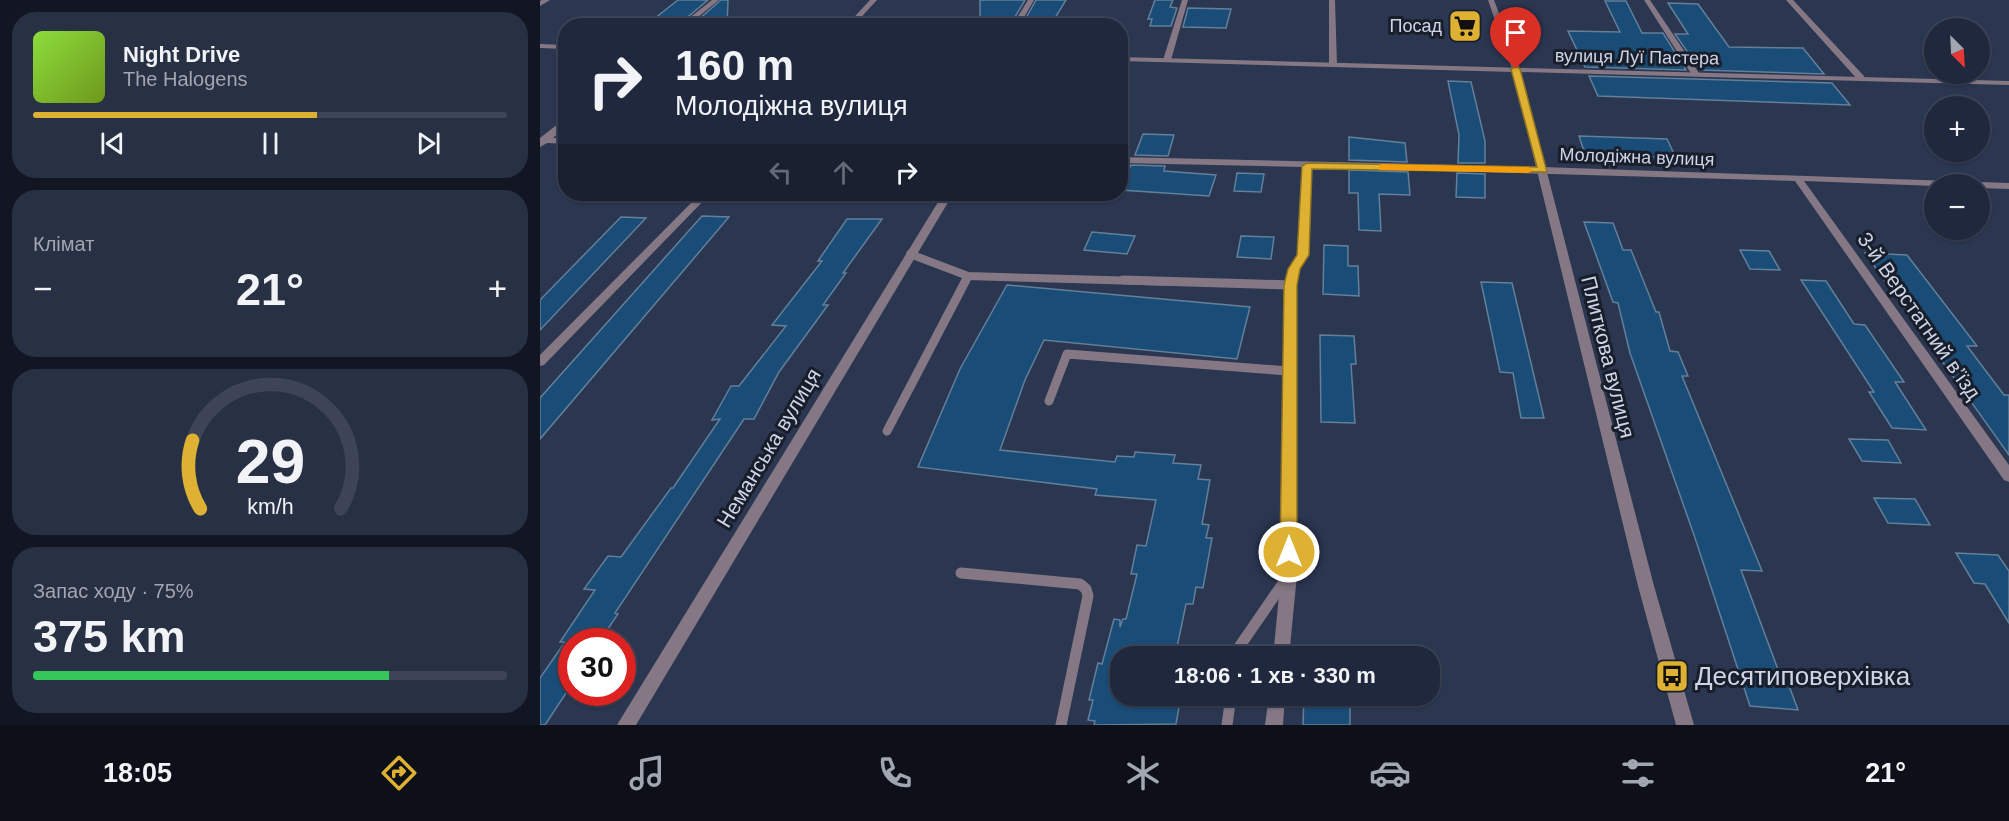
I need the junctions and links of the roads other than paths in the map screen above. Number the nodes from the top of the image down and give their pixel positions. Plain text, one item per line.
1 (547, 0) edge
2 (716, 0) edge
3 (874, 0) edge
4 (1031, 0) edge
5 (1185, 0) edge
6 (1332, 0) edge
7 (1491, 0) edge
8 (1647, 0) edge
9 (1788, 0) edge
10 (540, 4) edge
11 (692, 18) edge
12 (857, 18) edge
13 (1021, 18) edge
14 (540, 46) edge
15 (558, 47) edge
16 (1128, 59) edge
17 (1167, 60) junction
18 (1334, 65) junction
19 (1516, 69) junction
20 (1695, 73) junction
21 (1861, 78) junction
22 (2009, 83) edge
23 (558, 128) edge
24 (542, 141) edge
25 (558, 141) edge
26 (1128, 160) edge
27 (1307, 166) junction
28 (1543, 170) junction
29 (1797, 179) junction
30 (1924, 183) edge
31 (1990, 185) edge
32 (2009, 186) edge
33 (698, 201) edge
34 (944, 201) edge
35 (910, 254) junction
36 (968, 276) junction
37 (1290, 285) junction
38 (540, 362) edge
39 (1288, 371) junction
40 (1049, 401) dead end
41 (886, 431) dead end
42 (2009, 476) edge
43 (961, 573) dead end
44 (1289, 575) junction
45 (1240, 646) edge
46 (1282, 646) edge
47 (1230, 706) edge
48 (1276, 706) edge
49 (626, 725) edge
50 (1061, 725) edge
51 (1227, 725) edge
52 (1274, 725) edge
53 (1685, 725) edge

1 - 10 street
2 - 11 street
3 - 12 street
4 - 13 street
5 - 17 street
6 - 18 street
7 - 19 street, Плиткова вулиця
8 - 20 street
9 - 21 street
14 - 15 street
16 - 17 street, вулиця Луї Пастера
17 - 18 street, вулиця Луї Пастера
18 - 19 street, вулиця Луї Пастера
19 - 20 street, вулиця Луї Пастера
19 - 28 street, Плиткова вулиця
20 - 21 street, вулиця Луї Пастера
21 - 22 street, вулиця Луї Пастера
23 - 24 street
24 - 25 street
26 - 27 street, Молодіжна вулиця
27 - 28 street, Молодіжна вулиця
27 - 37 street
28 - 29 street, Молодіжна вулиця
28 - 53 street, Плиткова вулиця
29 - 30 street, Молодіжна вулиця
29 - 42 street, 3-й Верстатний в’їзд
31 - 32 street
33 - 38 street
34 - 35 street, Неманська вулиця
35 - 36 lane
35 - 49 street, Неманська вулиця
36 - 37 lane
36 - 41 lane
37 - 39 street
39 - 40 lane
39 - 44 street
43 - 50 lane
44 - 45 lane
44 - 46 street
47 - 51 lane
48 - 52 street

